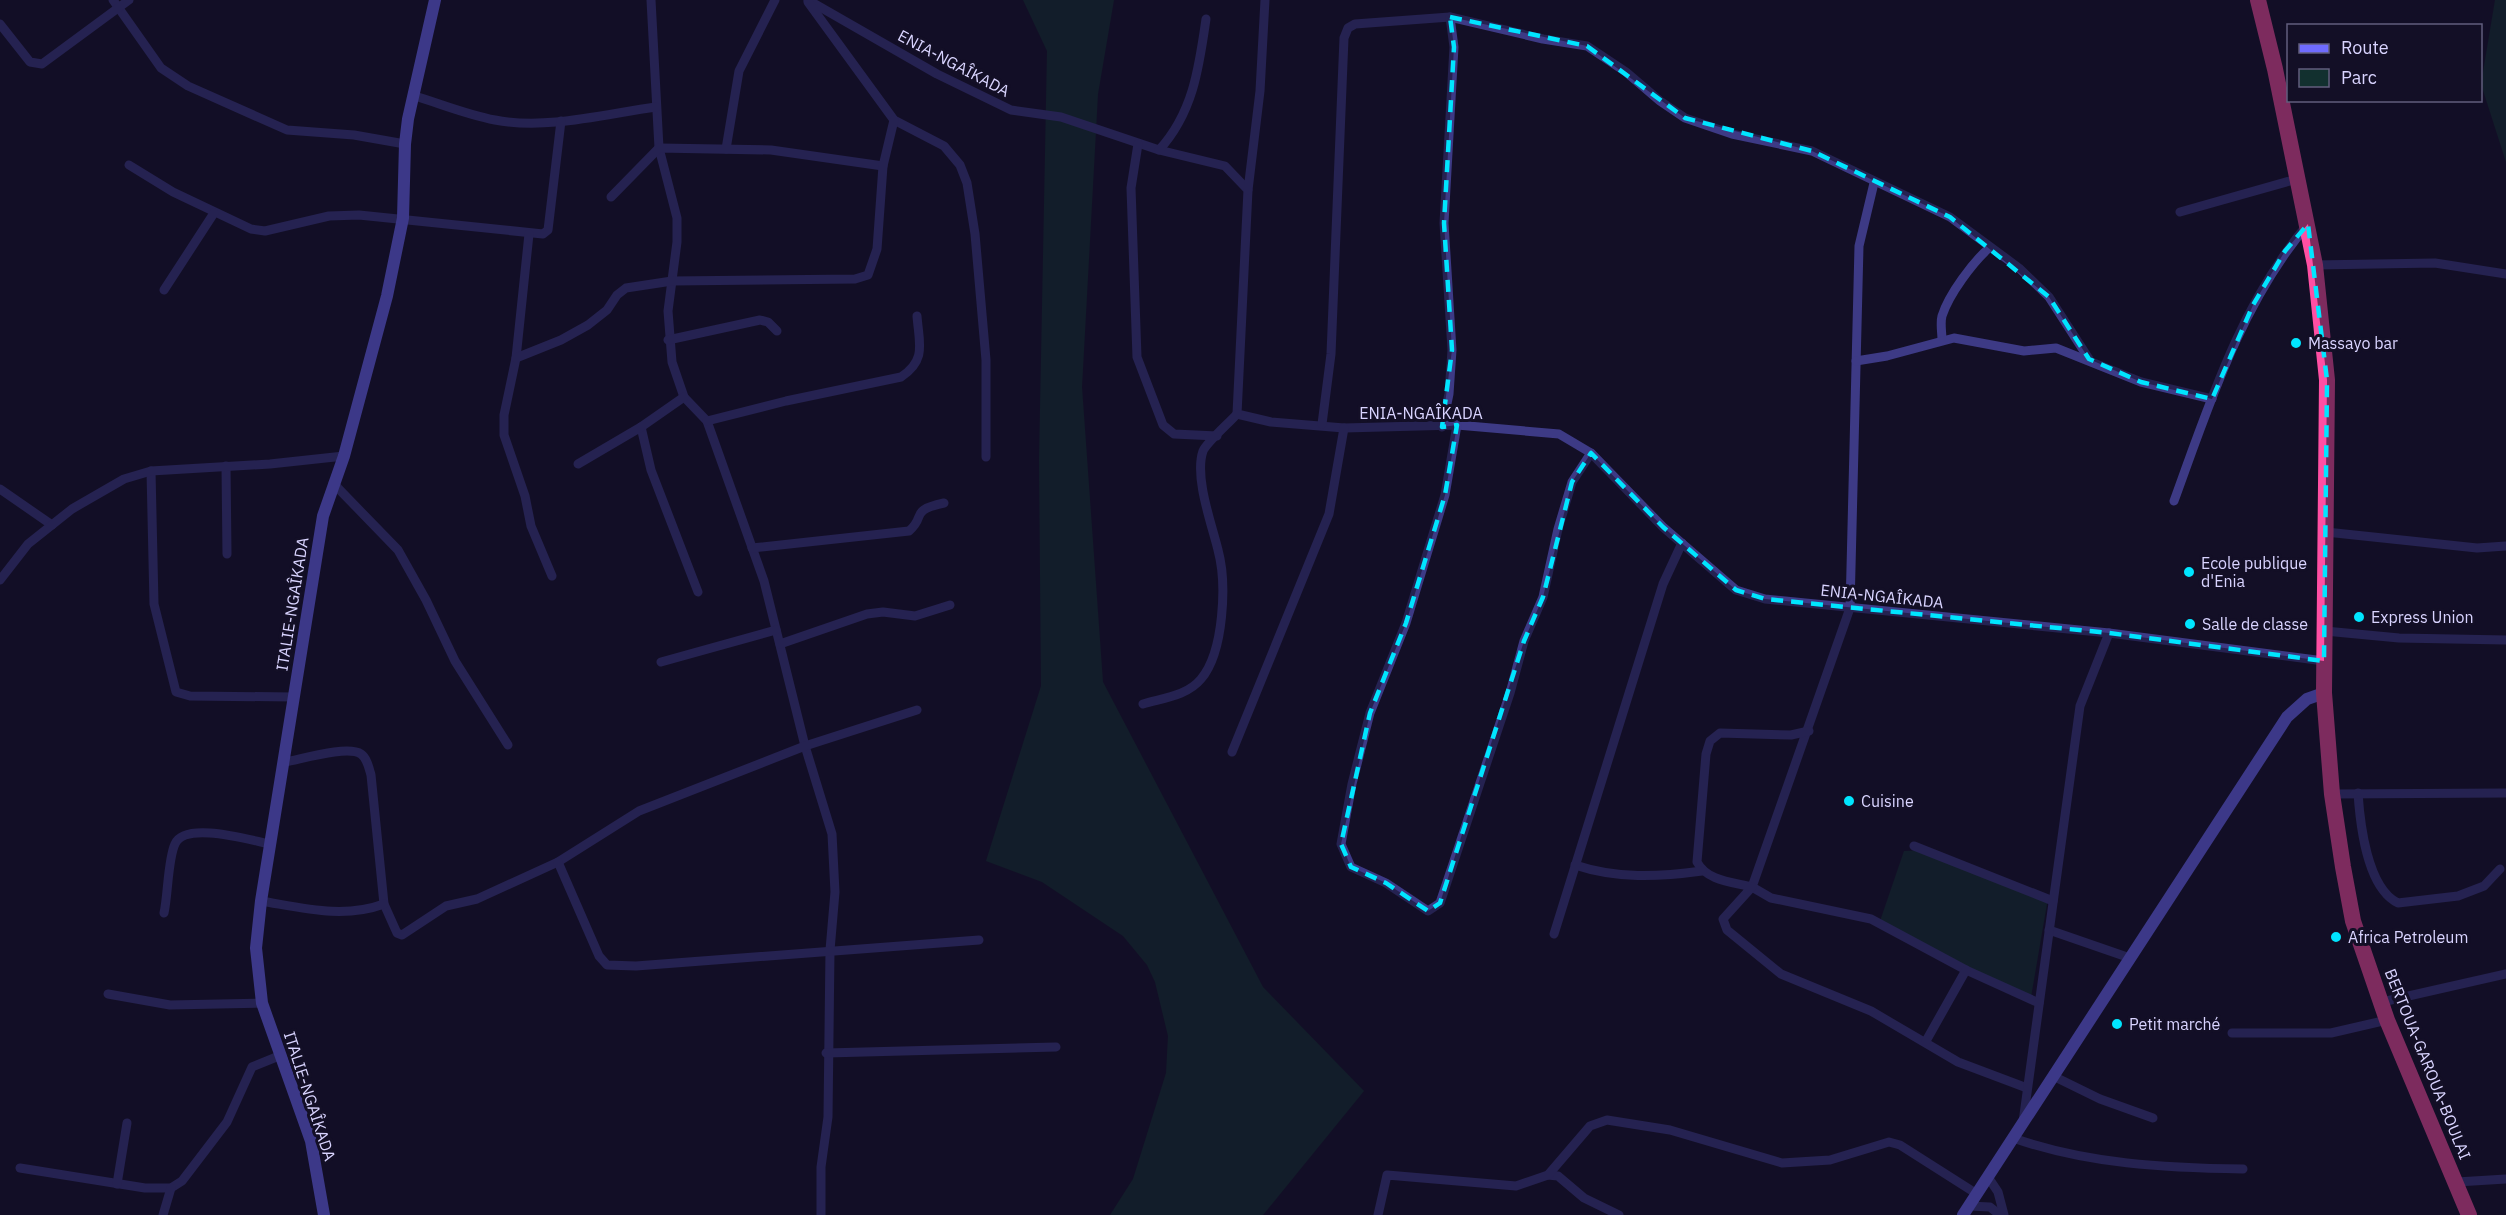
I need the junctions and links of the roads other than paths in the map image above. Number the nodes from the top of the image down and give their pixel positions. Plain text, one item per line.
1 (129, 0) edge
2 (435, 0) edge
3 (651, 0) edge
4 (775, 0) edge
5 (807, 0) edge
6 (1265, 0) edge
7 (2258, 0) edge
8 (116, 4) edge
9 (1450, 16) junction
10 (1206, 19) dead end
11 (0, 24) edge
12 (415, 96) junction
13 (656, 107) junction
14 (894, 120) junction
15 (561, 121) junction
16 (405, 144) junction
17 (1138, 144) junction
18 (658, 148) junction
19 (726, 149) junction
20 (1159, 150) junction
21 (129, 165) dead end
22 (883, 166) junction
23 (2297, 179) junction
24 (1874, 183) junction
25 (1248, 190) junction
26 (611, 197) dead end
27 (2180, 212) dead end
28 (214, 213) junction
29 (403, 218) junction
30 (2308, 224) junction
31 (529, 234) junction
32 (1990, 247) junction
33 (2315, 265) junction
34 (2506, 274) edge
35 (672, 281) junction
36 (164, 290) dead end
37 (916, 316) dead end
38 (777, 331) dead end
39 (668, 340) junction
40 (1942, 340) junction
41 (516, 358) junction
42 (2089, 359) junction
43 (1856, 361) junction
44 (684, 396) junction
45 (2212, 399) junction
46 (1237, 414) junction
47 (707, 421) junction
48 (1322, 424) junction
49 (1456, 425) junction
50 (641, 427) junction
51 (1442, 427) junction
52 (1344, 428) junction
53 (1217, 436) junction
54 (1591, 453) junction
55 (344, 456) junction
56 (986, 458) dead end
57 (578, 464) dead end
58 (225, 466) junction
59 (151, 471) junction
60 (333, 483) junction
61 (0, 489) edge
62 (2174, 501) dead end
63 (944, 503) dead end
64 (52, 525) junction
65 (2326, 532) junction
66 (1682, 543) junction
67 (2506, 546) edge
68 (752, 548) junction
69 (227, 554) dead end
70 (552, 576) dead end
71 (0, 580) edge
72 (698, 592) dead end
73 (950, 605) dead end
74 (1850, 608) junction
75 (776, 630) junction
76 (2325, 630) junction
77 (2109, 633) junction
78 (2506, 640) edge
79 (780, 644) junction
80 (2324, 661) junction
81 (661, 662) dead end
82 (2324, 693) junction
83 (294, 697) junction
84 (1143, 704) dead end
85 (916, 710) dead end
86 (1809, 731) junction
87 (508, 745) dead end
88 (805, 746) junction
89 (1232, 752) dead end
90 (285, 762) junction
91 (2358, 793) junction
92 (2506, 793) edge
93 (2332, 794) junction
94 (270, 844) junction
95 (1914, 846) dead end
96 (558, 862) junction
97 (1575, 865) junction
98 (2500, 869) dead end
99 (1702, 871) junction
100 (1752, 887) junction
101 (261, 901) junction
102 (2053, 901) junction
103 (384, 903) junction
104 (164, 913) dead end
105 (2049, 930) junction
106 (1554, 934) dead end
107 (979, 940) dead end
108 (830, 950) junction
109 (2130, 958) junction
110 (1966, 970) junction
111 (2506, 974) edge
112 (108, 994) dead end
113 (2382, 1002) junction
114 (262, 1003) junction
115 (2039, 1003) junction
116 (2388, 1020) junction
117 (2232, 1034) dead end
118 (1926, 1041) junction
119 (1056, 1047) dead end
120 (826, 1053) junction
121 (279, 1056) junction
122 (2053, 1076) junction
123 (2027, 1088) junction
124 (2153, 1118) dead end
125 (127, 1123) dead end
126 (2022, 1124) junction
127 (2013, 1138) junction
128 (20, 1168) dead end
129 (2243, 1169) dead end
130 (1548, 1174) junction
131 (1988, 1177) junction
132 (2506, 1179) edge
133 (2457, 1182) junction
134 (117, 1184) junction
135 (171, 1188) junction
136 (1977, 1194) junction
137 (1966, 1210) edge
138 (163, 1215) edge
139 (324, 1215) edge
140 (821, 1215) edge
141 (1378, 1215) edge
142 (1619, 1215) edge
143 (2002, 1215) edge
144 (2469, 1215) edge

1 - 8 street
2 - 12 street, ITALIE-NGAÎKADA
3 - 13 street
4 - 19 street
5 - 14 street
5 - 17 street, ENIA-NGAÎKADA
6 - 25 street
7 - 23 highway, BERTOUA-GAROUA-BOULAI
8 - 11 street
8 - 16 street
9 - 24 street
9 - 48 street
9 - 51 street
10 - 20 street
12 - 15 street
12 - 16 street, ITALIE-NGAÎKADA
13 - 15 street
13 - 18 street
14 - 22 street
14 - 56 street
15 - 31 street
16 - 29 street, ITALIE-NGAÎKADA
17 - 20 street, ENIA-NGAÎKADA
17 - 53 street
18 - 19 street
18 - 26 street
18 - 35 street
19 - 22 street
20 - 25 street, ENIA-NGAÎKADA
21 - 28 street
22 - 35 street
23 - 27 street
23 - 30 highway, BERTOUA-GAROUA-BOULAI
24 - 32 street
24 - 43 street
25 - 46 street
28 - 29 street
28 - 36 street
29 - 31 street
29 - 55 street, ITALIE-NGAÎKADA
30 - 33 highway, BERTOUA-GAROUA-BOULAI
30 - 45 street
31 - 41 street
32 - 40 street
32 - 42 street
33 - 34 street
33 - 65 highway, BERTOUA-GAROUA-BOULAI
35 - 39 street
35 - 41 street
37 - 47 street
38 - 39 street
39 - 44 street
40 - 42 street
40 - 43 street
41 - 70 street
42 - 45 street
43 - 74 street
44 - 47 street
44 - 50 street
45 - 62 street
46 - 48 street, ENIA-NGAÎKADA
46 - 53 street
47 - 68 street
48 - 52 street, ENIA-NGAÎKADA
49 - 51 street, ENIA-NGAÎKADA
49 - 54 street, ENIA-NGAÎKADA
49 - 54 street
50 - 57 street
50 - 72 street
51 - 52 street, ENIA-NGAÎKADA
52 - 89 street
53 - 84 street
54 - 66 street, ENIA-NGAÎKADA
55 - 58 street
55 - 60 street, ITALIE-NGAÎKADA
58 - 59 street
58 - 69 street
59 - 64 street
59 - 83 street
60 - 83 street, ITALIE-NGAÎKADA
60 - 87 street
61 - 64 street
63 - 68 street
64 - 71 street
65 - 67 street
65 - 76 highway, BERTOUA-GAROUA-BOULAI
66 - 74 street, ENIA-NGAÎKADA
66 - 97 street
68 - 75 street
73 - 79 street
74 - 77 street, ENIA-NGAÎKADA
74 - 86 street
75 - 79 street
75 - 81 street
76 - 78 street
76 - 80 highway, BERTOUA-GAROUA-BOULAI
77 - 80 street, ENIA-NGAÎKADA
77 - 102 street
79 - 88 street
80 - 82 highway, BERTOUA-GAROUA-BOULAI
82 - 93 highway, BERTOUA-GAROUA-BOULAI
82 - 109 street
83 - 90 street, ITALIE-NGAÎKADA
85 - 88 street
86 - 99 street
86 - 100 street
88 - 96 street
88 - 108 street
90 - 94 street, ITALIE-NGAÎKADA
90 - 103 street
91 - 92 street
91 - 93 street
91 - 98 street
93 - 113 highway, BERTOUA-GAROUA-BOULAI
94 - 101 street, ITALIE-NGAÎKADA
94 - 104 street
95 - 102 street
96 - 103 street
96 - 108 street
97 - 99 street
97 - 106 street
99 - 100 street
100 - 110 street
100 - 118 street
101 - 103 street
101 - 114 street, ITALIE-NGAÎKADA
102 - 105 street
105 - 109 street
105 - 115 street
107 - 108 street
108 - 120 street
109 - 122 street
110 - 115 street
110 - 118 street
111 - 113 street
112 - 114 street
113 - 116 highway, BERTOUA-GAROUA-BOULAI
114 - 121 street, ITALIE-NGAÎKADA
115 - 123 street
116 - 117 street
116 - 133 highway, BERTOUA-GAROUA-BOULAI
118 - 123 street
119 - 120 street
120 - 140 street
121 - 135 street
121 - 139 street, ITALIE-NGAÎKADA
122 - 124 street
122 - 126 street
123 - 126 street
125 - 134 street
126 - 127 street
127 - 129 street
127 - 131 street
128 - 134 street
130 - 136 street
130 - 141 street
130 - 142 street
131 - 136 street
131 - 143 street
132 - 133 street
133 - 144 highway, BERTOUA-GAROUA-BOULAI
134 - 135 street
135 - 138 street
136 - 137 street
137 - 143 street

